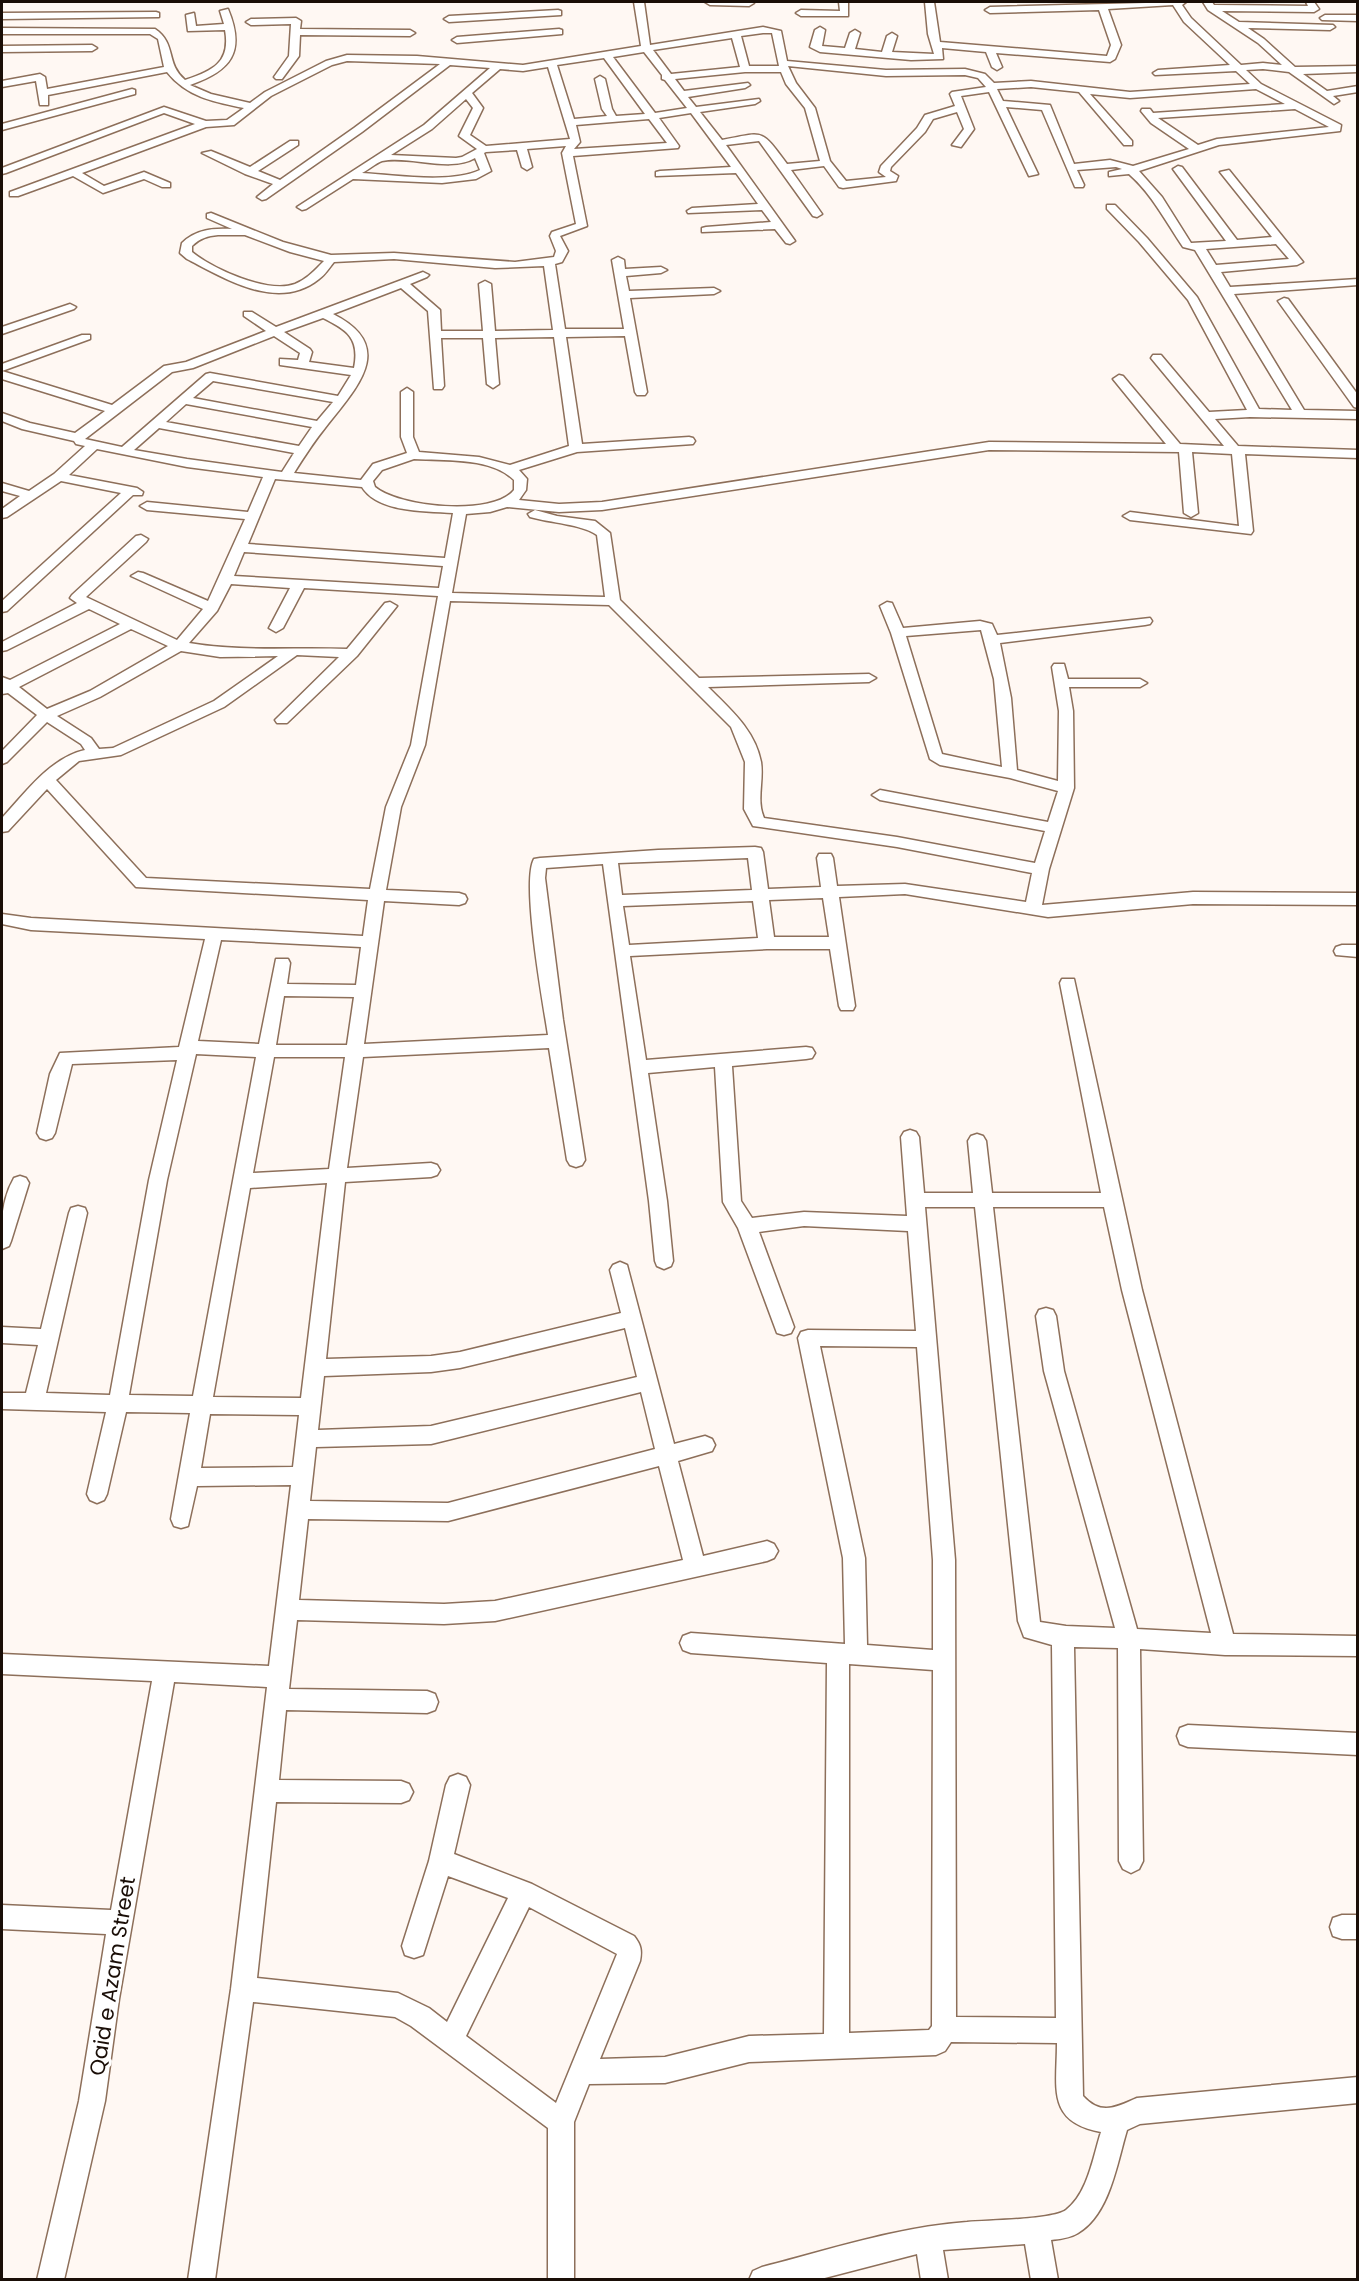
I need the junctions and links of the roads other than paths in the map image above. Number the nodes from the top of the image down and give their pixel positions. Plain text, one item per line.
1 (557, 2) edge
2 (639, 2) edge
3 (710, 2) edge
4 (843, 2) edge
5 (930, 2) edge
6 (1176, 2) edge
7 (1182, 2) edge
8 (1310, 2) edge
9 (1209, 5) edge
10 (1103, 7) junction
11 (990, 10) dead end
12 (225, 11) dead end
13 (7, 13) edge
14 (558, 13) junction
15 (801, 13) dead end
16 (191, 15) dead end
17 (746, 18) edge
18 (1358, 18) edge
19 (449, 19) dead end
20 (251, 22) dead end
21 (1236, 25) junction
22 (228, 27) junction
23 (2, 30) edge
24 (820, 30) dead end
25 (156, 32) junction
26 (295, 32) junction
27 (559, 32) junction
28 (855, 33) dead end
29 (892, 36) dead end
30 (457, 40) dead end
31 (409, 43) junction
32 (559, 43) dead end
33 (358, 45) junction
34 (936, 45) junction
35 (92, 48) dead end
36 (646, 48) junction
37 (2, 49) edge
38 (990, 49) junction
39 (849, 51) junction
40 (607, 55) junction
41 (886, 55) junction
42 (940, 57) junction
43 (448, 62) junction
44 (291, 63) junction
45 (329, 63) junction
46 (552, 64) junction
47 (498, 66) junction
48 (783, 66) junction
49 (997, 67) dead end
50 (1237, 68) junction
51 (170, 69) junction
52 (745, 69) junction
53 (1358, 69) edge
54 (1292, 70) junction
55 (950, 72) junction
56 (1158, 73) dead end
57 (279, 77) dead end
58 (665, 77) junction
59 (600, 79) dead end
60 (2, 84) edge
61 (183, 84) junction
62 (745, 85) dead end
63 (1258, 86) junction
64 (991, 87) junction
65 (1358, 89) edge
66 (1082, 90) junction
67 (132, 92) dead end
68 (43, 93) junction
69 (467, 93) junction
70 (680, 95) junction
71 (1135, 95) junction
72 (755, 101) dead end
73 (999, 104) junction
74 (252, 106) junction
75 (1295, 106) junction
76 (960, 108) junction
77 (692, 110) junction
78 (48, 113) junction
79 (653, 116) junction
80 (1150, 116) junction
81 (614, 120) junction
82 (570, 122) junction
83 (1282, 123) dead end
84 (205, 124) junction
85 (2, 127) edge
86 (1246, 127) dead end
87 (1294, 135) junction
88 (1257, 138) junction
89 (575, 142) junction
90 (294, 143) dead end
91 (719, 143) junction
92 (1128, 143) dead end
93 (957, 145) dead end
94 (521, 146) junction
95 (1196, 149) junction
96 (481, 151) junction
97 (207, 153) dead end
98 (567, 153) junction
99 (381, 158) junction
100 (446, 160) junction
101 (826, 163) junction
102 (527, 167) dead end
103 (1070, 167) junction
104 (783, 168) junction
105 (1178, 169) dead end
106 (739, 170) junction
107 (1134, 170) junction
108 (2, 171) edge
109 (74, 172) junction
110 (249, 172) junction
111 (1225, 172) dead end
112 (660, 174) dead end
113 (1033, 174) dead end
114 (1113, 174) dead end
115 (352, 176) junction
116 (447, 179) junction
117 (281, 184) junction
118 (166, 185) dead end
119 (1079, 185) dead end
120 (14, 194) dead end
121 (262, 197) dead end
122 (302, 207) dead end
123 (765, 207) junction
124 (1111, 207) dead end
125 (692, 211) dead end
126 (817, 214) dead end
127 (211, 216) dead end
128 (779, 225) junction
129 (706, 230) dead end
130 (255, 234) junction
131 (1279, 240) junction
132 (790, 241) dead end
133 (1234, 244) junction
134 (1199, 248) junction
135 (331, 259) junction
136 (618, 260) dead end
137 (549, 261) junction
138 (1213, 269) junction
139 (661, 270) dead end
140 (621, 273) junction
141 (423, 275) dead end
142 (1358, 282) edge
143 (402, 283) junction
144 (485, 284) dead end
145 (714, 291) dead end
146 (1229, 291) junction
147 (624, 295) junction
148 (1284, 301) dead end
149 (70, 307) dead end
150 (322, 313) junction
151 (248, 314) dead end
152 (2, 331) edge
153 (276, 331) junction
154 (630, 332) junction
155 (559, 333) junction
156 (488, 334) junction
157 (435, 335) junction
158 (86, 337) dead end
159 (1157, 358) dead end
160 (284, 362) dead end
161 (302, 364) junction
162 (2, 368) edge
163 (358, 372) junction
164 (2, 375) edge
165 (1119, 379) dead end
166 (493, 384) dead end
167 (438, 386) dead end
168 (407, 392) dead end
169 (641, 392) dead end
170 (184, 400) junction
171 (342, 400) junction
172 (1358, 404) edge
173 (114, 409) junction
174 (1255, 413) junction
175 (1300, 413) junction
176 (1358, 415) edge
177 (1205, 416) junction
178 (2, 417) edge
179 (156, 424) junction
180 (320, 425) junction
181 (79, 438) junction
182 (689, 441) dead end
183 (94, 445) junction
184 (576, 448) junction
185 (1180, 448) junction
186 (1236, 450) junction
187 (125, 451) junction
188 (303, 451) junction
189 (1358, 454) edge
190 (414, 456) junction
191 (510, 469) junction
192 (270, 476) junction
193 (59, 477) junction
194 (285, 477) junction
195 (367, 484) junction
196 (2, 488) edge
197 (130, 491) junction
198 (30, 495) junction
199 (505, 503) junction
200 (520, 506) junction
201 (460, 508) junction
202 (1191, 513) dead end
203 (2, 514) edge
204 (254, 516) junction
205 (1131, 516) dead end
206 (141, 539) dead end
207 (240, 549) junction
208 (451, 561) junction
209 (138, 576) dead end
210 (226, 580) junction
211 (299, 584) junction
212 (445, 594) junction
213 (613, 602) junction
214 (87, 604) junction
215 (390, 606) dead end
216 (887, 606) dead end
217 (2, 608) edge
218 (212, 608) junction
219 (1145, 621) dead end
220 (130, 624) junction
221 (276, 628) dead end
222 (898, 633) junction
223 (992, 640) junction
224 (179, 646) junction
225 (2, 647) edge
226 (294, 651) junction
227 (352, 653) junction
228 (869, 678) dead end
229 (694, 683) junction
230 (1140, 683) dead end
231 (4, 685) edge
232 (46, 715) junction
233 (282, 720) dead end
234 (94, 752) junction
235 (2, 759) edge
236 (1010, 774) junction
237 (48, 781) junction
238 (1066, 788) junction
239 (880, 795) dead end
240 (2, 827) edge
241 (1054, 828) junction
242 (610, 858) junction
243 (825, 858) dead end
244 (1041, 868) junction
245 (830, 891) junction
246 (760, 894) junction
247 (377, 895) junction
248 (459, 899) dead end
249 (1358, 899) edge
250 (614, 901) junction
251 (1033, 910) junction
252 (2, 919) edge
253 (214, 935) junction
254 (370, 942) junction
255 (767, 943) junction
256 (838, 943) junction
257 (621, 951) junction
258 (282, 963) dead end
259 (1068, 983) dead end
260 (277, 990) junction
261 (363, 991) junction
262 (847, 1006) dead end
263 (555, 1041) junction
264 (187, 1050) junction
265 (264, 1051) junction
266 (353, 1051) junction
267 (806, 1053) dead end
268 (723, 1059) junction
269 (638, 1066) junction
270 (46, 1132) dead end
271 (910, 1137) dead end
272 (977, 1141) dead end
273 (576, 1160) dead end
274 (431, 1170) dead end
275 (336, 1176) junction
276 (242, 1181) junction
277 (20, 1183) dead end
278 (915, 1200) junction
279 (983, 1200) junction
280 (1112, 1200) junction
281 (78, 1213) dead end
282 (917, 1224) junction
283 (747, 1226) junction
284 (2, 1241) edge
285 (664, 1261) dead end
286 (620, 1269) dead end
287 (1046, 1316) dead end
288 (632, 1318) junction
289 (784, 1327) dead end
290 (2, 1335) edge
291 (50, 1337) junction
292 (926, 1339) junction
293 (314, 1368) junction
294 (649, 1382) junction
295 (2, 1401) edge
296 (34, 1402) junction
297 (118, 1403) junction
298 (203, 1405) junction
299 (310, 1407) junction
300 (306, 1439) junction
301 (705, 1445) dead end
302 (667, 1455) junction
303 (302, 1476) junction
304 (189, 1477) junction
305 (98, 1494) dead end
306 (298, 1510) junction
307 (182, 1519) dead end
308 (767, 1551) dead end
309 (695, 1567) junction
310 (287, 1610) junction
311 (1063, 1635) junction
312 (1129, 1639) junction
313 (691, 1643) dead end
314 (1225, 1645) junction
315 (1358, 1646) edge
316 (847, 1655) junction
317 (945, 1661) junction
318 (2, 1664) edge
319 (165, 1670) junction
320 (278, 1688) junction
321 (427, 1702) dead end
322 (1188, 1736) dead end
323 (1358, 1744) edge
324 (458, 1785) dead end
325 (266, 1791) junction
326 (401, 1792) dead end
327 (441, 1861) junction
328 (1131, 1861) dead end
329 (524, 1892) junction
330 (2, 1917) edge
331 (120, 1923) junction
332 (414, 1946) dead end
333 (243, 1989) junction
334 (944, 2029) junction
335 (1069, 2031) junction
336 (451, 2040) junction
337 (836, 2046) junction
338 (582, 2072) junction
339 (1358, 2090) edge
340 (561, 2122) junction
341 (1117, 2122) junction
342 (1036, 2230) junction
343 (928, 2238) junction
344 (50, 2280) edge
345 (201, 2280) edge
346 (561, 2280) edge
347 (762, 2280) edge
348 (935, 2280) edge
349 (1045, 2280) edge

1 - 14 street
2 - 36 street
3 - 17 street
4 - 15 street
5 - 34 street
6 - 7 street
6 - 10 street
6 - 50 street
8 - 9 street
9 - 21 street
10 - 11 street
10 - 38 street
12 - 22 street
13 - 23 street
13 - 25 street
14 - 19 street
14 - 27 street
16 - 22 street
17 - 36 street
17 - 48 street
17 - 52 street
18 - 21 street
20 - 26 street
21 - 54 street
22 - 61 street
23 - 25 street
24 - 39 street
25 - 51 street
26 - 33 street
26 - 44 street
27 - 30 street
27 - 32 street
28 - 39 street
29 - 41 street
31 - 33 street
31 - 33 street
31 - 43 street
33 - 45 street
34 - 38 street
34 - 42 street
35 - 37 street
36 - 40 street
36 - 58 street
38 - 49 street
39 - 41 street
40 - 46 street
40 - 79 street
41 - 42 street
42 - 55 street
43 - 47 street
43 - 117 street
44 - 45 street
44 - 57 street
45 - 74 street
46 - 47 street
46 - 82 street
47 - 69 street
48 - 52 street
48 - 55 street
48 - 101 street
50 - 54 street
50 - 56 street
50 - 63 street
51 - 61 street
51 - 68 street
52 - 58 street
53 - 54 street
54 - 65 street
55 - 64 street
58 - 70 street
59 - 81 street
60 - 68 street
61 - 74 street
62 - 70 street
63 - 71 street
63 - 75 street
64 - 66 street
64 - 73 street
64 - 76 street
66 - 71 street
66 - 92 street
67 - 78 street
68 - 78 street
69 - 96 street
69 - 99 street
70 - 77 street
71 - 80 street
72 - 77 street
73 - 103 street
73 - 113 street
74 - 84 street
75 - 80 street
75 - 87 street
76 - 93 street
76 - 101 street
77 - 79 street
77 - 91 street
78 - 85 street
79 - 81 street
79 - 98 street
80 - 95 street
81 - 82 street
82 - 89 street
83 - 87 street
84 - 108 street
84 - 109 street
86 - 88 street
87 - 88 street
88 - 95 street
89 - 94 street
89 - 98 street
90 - 110 street
91 - 104 street
91 - 106 street
94 - 96 street
94 - 102 street
95 - 107 street
96 - 100 street
96 - 116 street
97 - 110 street
98 - 137 street
99 - 100 street
99 - 115 street
100 - 116 street
101 - 104 street
103 - 107 street
103 - 119 street
104 - 126 street
105 - 133 street
106 - 112 street
106 - 123 street
107 - 114 street
107 - 134 street
109 - 118 street
109 - 120 street
110 - 117 street
111 - 131 street
115 - 116 street
115 - 122 street
117 - 121 street
123 - 125 street
123 - 128 street
124 - 174 street
127 - 130 street
128 - 129 street
128 - 132 street
130 - 135 street
130 - 135 street
131 - 133 street
131 - 138 street
133 - 134 street
134 - 138 street
135 - 137 street
136 - 140 street
137 - 155 street
138 - 146 street
139 - 140 street
140 - 147 street
141 - 143 street
142 - 146 street
143 - 150 street
143 - 157 street
144 - 156 street
145 - 147 street
146 - 175 street
147 - 154 street
148 - 172 street
149 - 152 street
150 - 153 street
150 - 163 street
151 - 153 street
153 - 161 street
153 - 173 street
154 - 155 street
154 - 169 street
155 - 156 street
155 - 184 street
156 - 157 street
156 - 166 street
157 - 167 street
158 - 162 street
159 - 177 street
160 - 161 street
161 - 163 street
163 - 171 street
164 - 173 street
165 - 185 street
168 - 190 street
170 - 171 street
170 - 179 street
170 - 180 street
171 - 180 street
173 - 181 street
174 - 175 street
174 - 177 street
175 - 176 street
177 - 186 street
178 - 181 street
179 - 187 street
179 - 188 street
180 - 188 street
181 - 183 street
182 - 184 street
183 - 187 street
183 - 193 street
184 - 191 street
185 - 186 street
185 - 200 street
185 - 202 street
186 - 189 street
186 - 205 street
187 - 192 street
188 - 194 street
190 - 191 street
190 - 195 street
191 - 199 street
192 - 194 street
192 - 204 street
193 - 197 street
193 - 198 street
194 - 195 street
195 - 201 street
196 - 198 street
197 - 204 street
197 - 217 street
198 - 203 street
199 - 200 street
199 - 201 street
200 - 213 street
201 - 208 street
204 - 207 street
206 - 214 street
207 - 208 street
207 - 210 street
208 - 212 street
209 - 218 street
210 - 211 street
210 - 218 street
211 - 212 street
211 - 221 street
212 - 213 street
212 - 247 street
213 - 229 street
214 - 220 street
214 - 225 street
215 - 227 street
216 - 222 street
218 - 224 street
219 - 223 street
220 - 224 street
220 - 231 street
222 - 223 street
222 - 236 street
223 - 236 street
224 - 226 street
224 - 232 street
226 - 227 street
226 - 234 street
227 - 233 street
228 - 229 street
229 - 244 street
230 - 238 street
231 - 232 street
232 - 234 street
232 - 235 street
234 - 237 street
236 - 238 street
237 - 240 street
237 - 247 street
238 - 241 street
239 - 241 street
241 - 244 street
242 - 246 street
242 - 250 street
242 - 263 street
243 - 245 street
244 - 251 street
245 - 246 street
245 - 251 street
245 - 256 street
246 - 250 street
246 - 255 street
247 - 248 street
247 - 254 street
249 - 251 street
250 - 257 street
252 - 253 street
253 - 254 street
253 - 264 street
254 - 261 street
255 - 256 street
255 - 257 street
256 - 262 street
257 - 269 street
258 - 260 street
259 - 280 street
260 - 261 street
260 - 265 street
261 - 266 street
263 - 266 street
263 - 273 street
264 - 265 street
264 - 270 street
264 - 297 street
265 - 266 street
265 - 276 street
266 - 275 street
267 - 268 street
268 - 269 street
268 - 283 street
269 - 285 street
271 - 278 street
272 - 279 street
274 - 275 street
275 - 276 street
275 - 293 street
276 - 298 street
277 - 284 street
278 - 279 street
278 - 282 street
279 - 280 street
279 - 311 street
280 - 314 street
281 - 291 street
282 - 283 street
282 - 292 street
283 - 289 street
286 - 288 street
287 - 312 street
288 - 293 street
288 - 294 street
290 - 291 street
291 - 296 street
292 - 316 street
292 - 317 street
293 - 299 street
294 - 300 street
294 - 302 street
295 - 296 street
296 - 297 street
297 - 298 street
297 - 305 street
298 - 299 street
298 - 304 street
299 - 300 street
300 - 303 street
301 - 302 street
302 - 306 street
302 - 309 street
303 - 304 street
303 - 306 street
304 - 307 street
306 - 310 street
308 - 309 street
309 - 310 street
310 - 320 street
311 - 312 street
311 - 335 street
312 - 314 street
312 - 328 street
313 - 316 street
314 - 315 street
316 - 317 street
316 - 337 street
317 - 334 street
318 - 319 street
319 - 320 street
319 - 331 street, Qaid e Azam Street
320 - 321 street
320 - 325 street
322 - 323 street
324 - 327 street
325 - 326 street
325 - 333 street
327 - 329 street
327 - 332 street
329 - 336 street
329 - 338 street
330 - 331 street
331 - 344 street, Qaid e Azam Street
333 - 336 street
333 - 345 street
334 - 335 street
334 - 337 street
335 - 341 street
336 - 340 street
337 - 338 street
338 - 340 street
339 - 341 street
340 - 346 street
341 - 342 street
342 - 343 street
342 - 349 street
343 - 347 street
343 - 348 street

